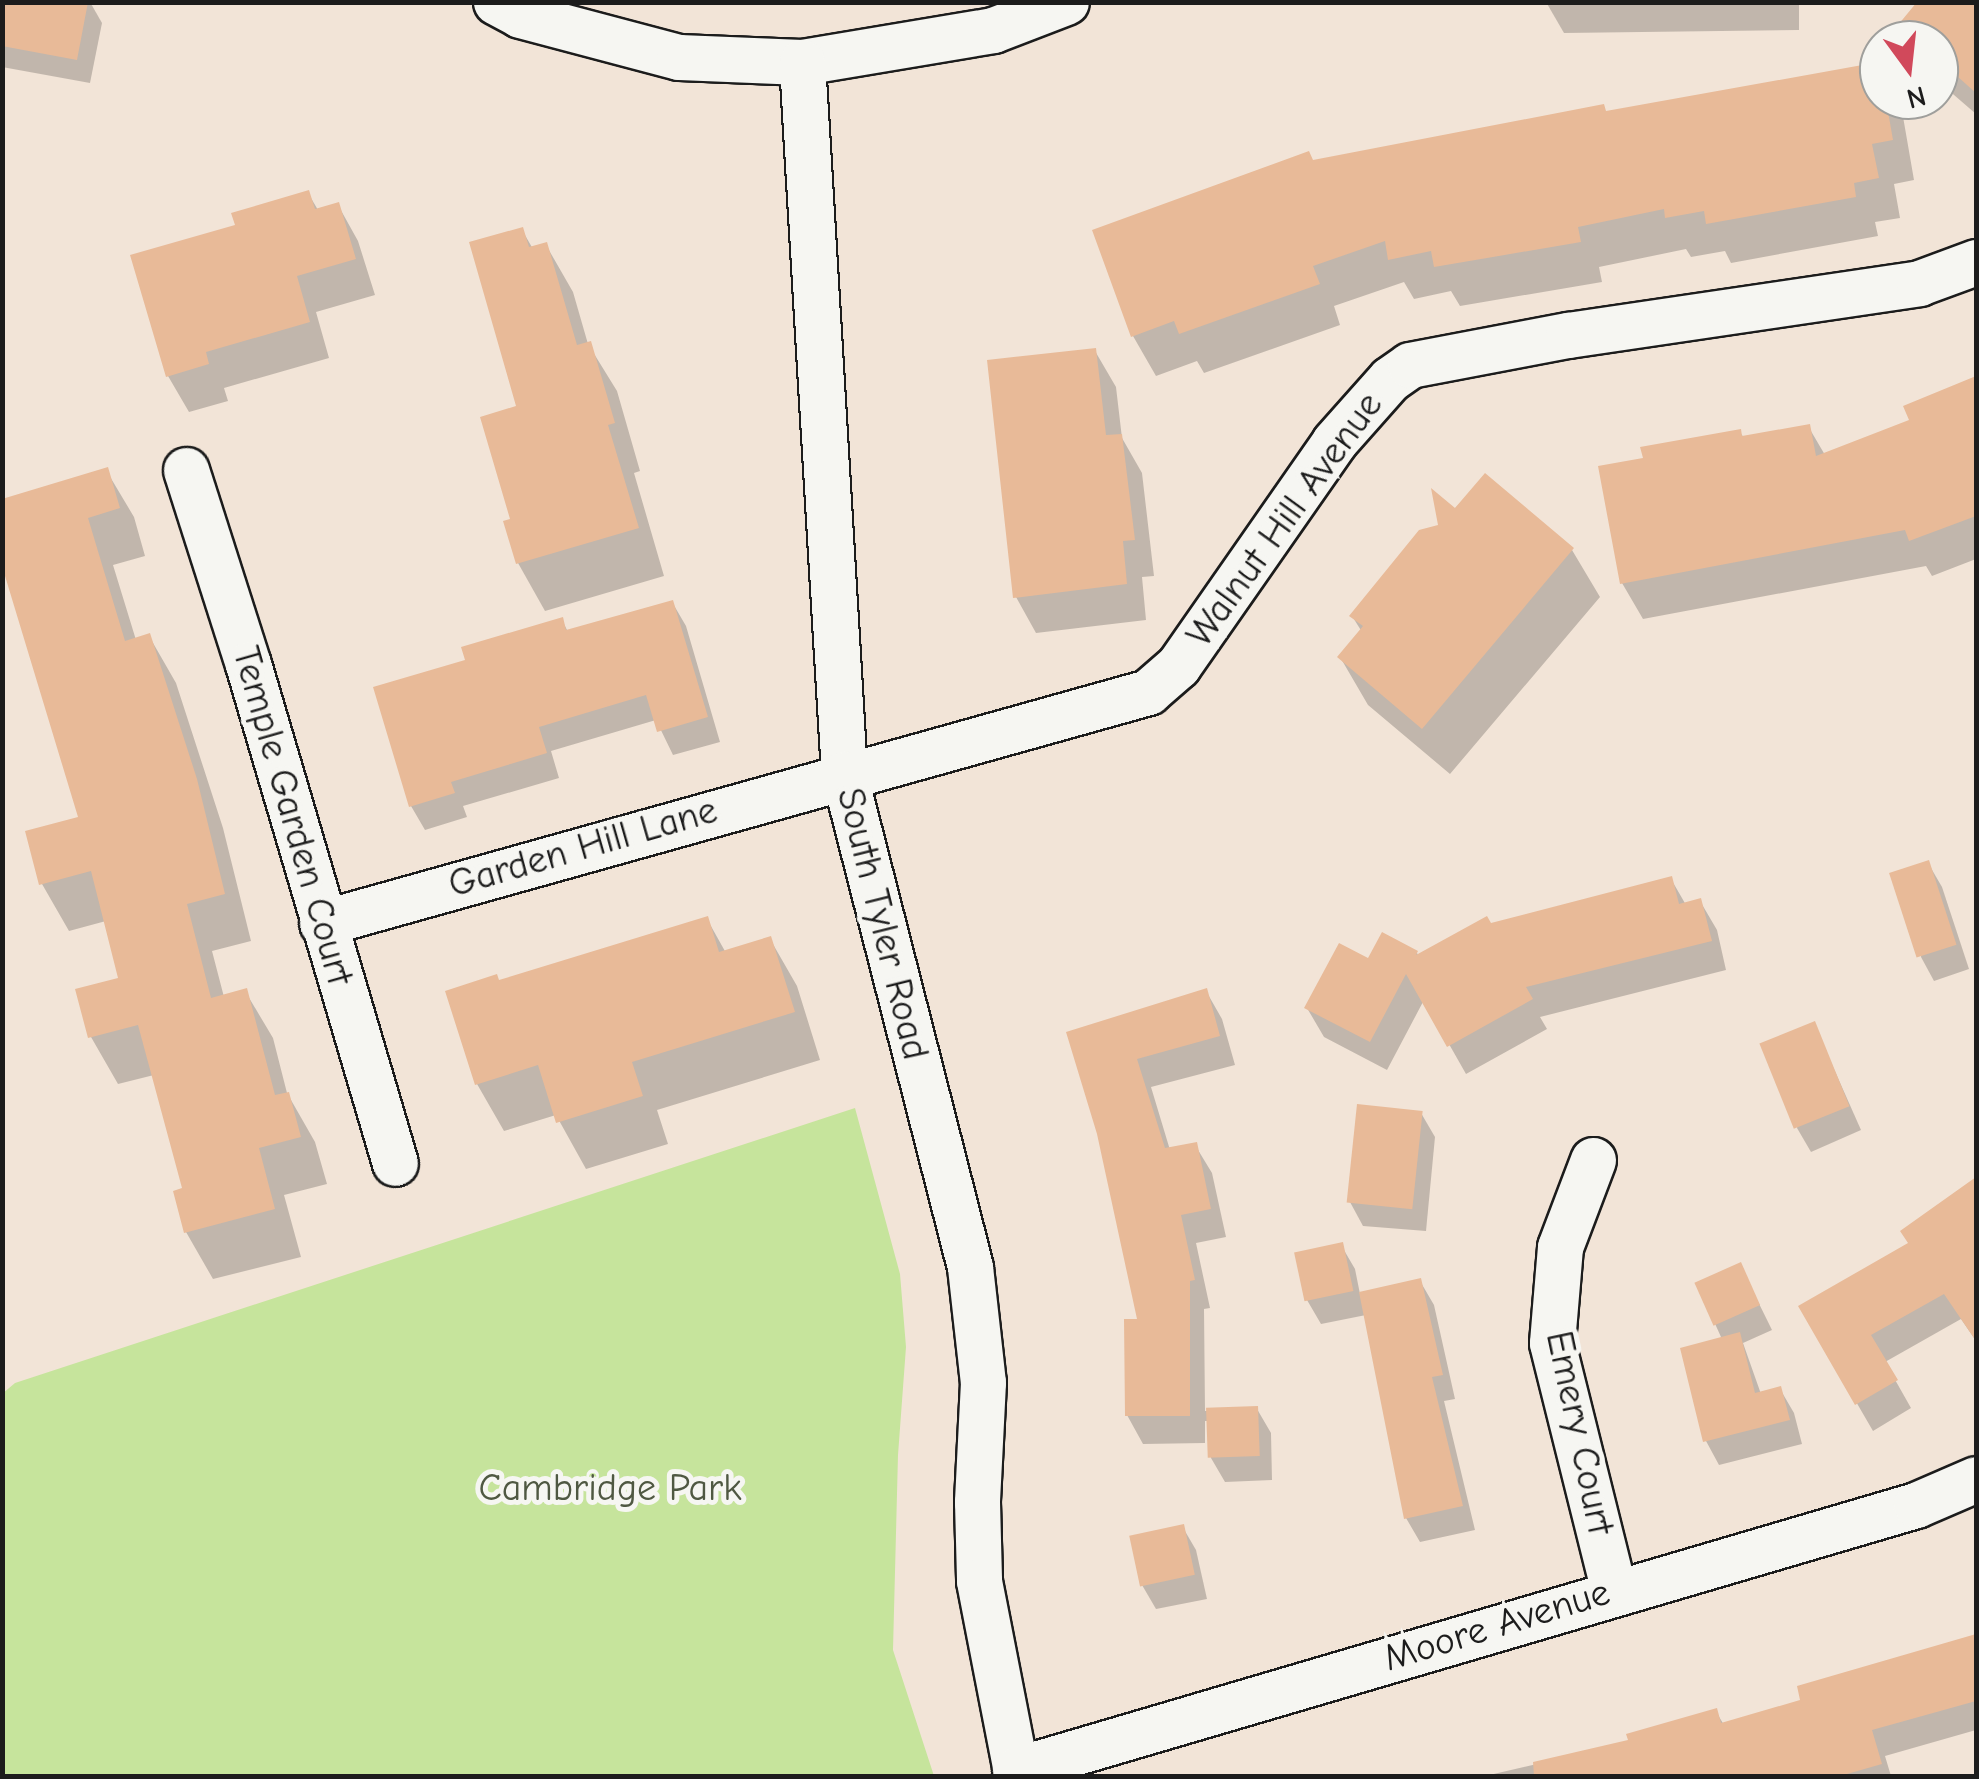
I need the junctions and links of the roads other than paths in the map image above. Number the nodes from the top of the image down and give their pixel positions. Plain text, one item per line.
1 (496, 2) edge
2 (1066, 2) edge
3 (802, 62) junction
4 (1976, 262) edge
5 (186, 470) dead end
6 (844, 774) junction
7 (322, 923) junction
8 (1593, 1160) dead end
9 (395, 1163) dead end
10 (1976, 1479) edge
11 (1614, 1591) junction
12 (1016, 1773) edge

1 - 3 street
2 - 3 street
3 - 6 street, South Tyler Road
4 - 6 street, Walnut Hill Avenue
5 - 7 street, Temple Garden Court
6 - 7 street, Garden Hill Lane
6 - 12 street, South Tyler Road
7 - 9 street, Temple Garden Court
8 - 11 street, Emery Court
10 - 11 street, Moore Avenue
11 - 12 street, Moore Avenue

